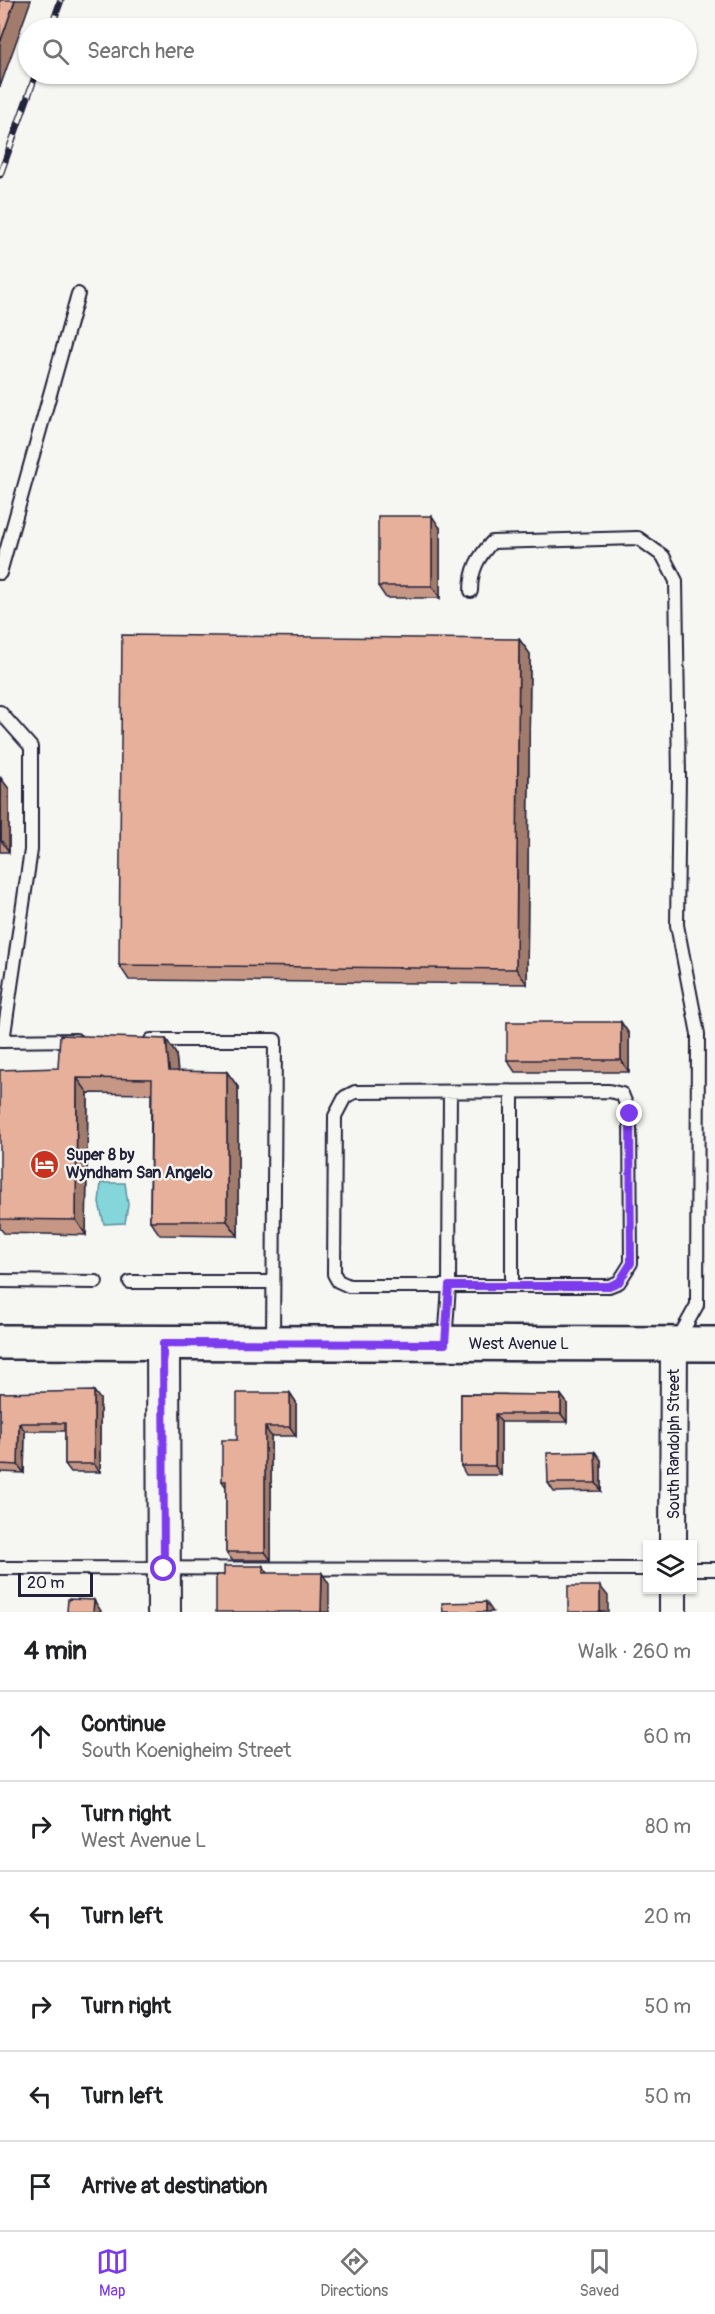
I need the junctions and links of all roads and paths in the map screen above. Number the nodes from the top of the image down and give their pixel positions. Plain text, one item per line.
1 (78, 294) dead end
2 (2, 556) edge
3 (0, 573) edge
4 (471, 591) dead end
5 (0, 712) edge
6 (85, 1040) edge
7 (133, 1040) edge
8 (1, 1041) edge
9 (450, 1092) junction
10 (512, 1092) junction
11 (0, 1281) edge
12 (96, 1282) dead end
13 (130, 1282) dead end
14 (273, 1282) junction
15 (449, 1286) junction
16 (512, 1286) junction
17 (0, 1342) edge
18 (163, 1343) junction
19 (273, 1343) junction
20 (445, 1344) junction
21 (674, 1344) junction
22 (715, 1344) edge
23 (673, 1540) edge
24 (0, 1568) edge
25 (164, 1569) junction
26 (643, 1569) edge
27 (697, 1569) edge
28 (715, 1569) edge
29 (673, 1594) edge
30 (164, 1612) edge
31 (673, 1612) edge

1 - 2 lane
2 - 3 lane
4 - 21 lane
5 - 8 lane
6 - 8 lane
7 - 14 lane
9 - 10 lane
9 - 15 lane
9 - 15 lane
10 - 16 lane
10 - 16 lane
11 - 12 lane
13 - 14 lane
14 - 19 lane
15 - 16 lane
15 - 20 lane
17 - 18 main road, West Avenue L
18 - 19 main road, West Avenue L
18 - 25 street
19 - 20 main road, West Avenue L
20 - 21 main road, West Avenue L
21 - 22 main road, West Avenue L
21 - 23 street, South Randolph Street
24 - 25 lane
25 - 26 lane
25 - 30 street
27 - 28 lane
29 - 31 street

